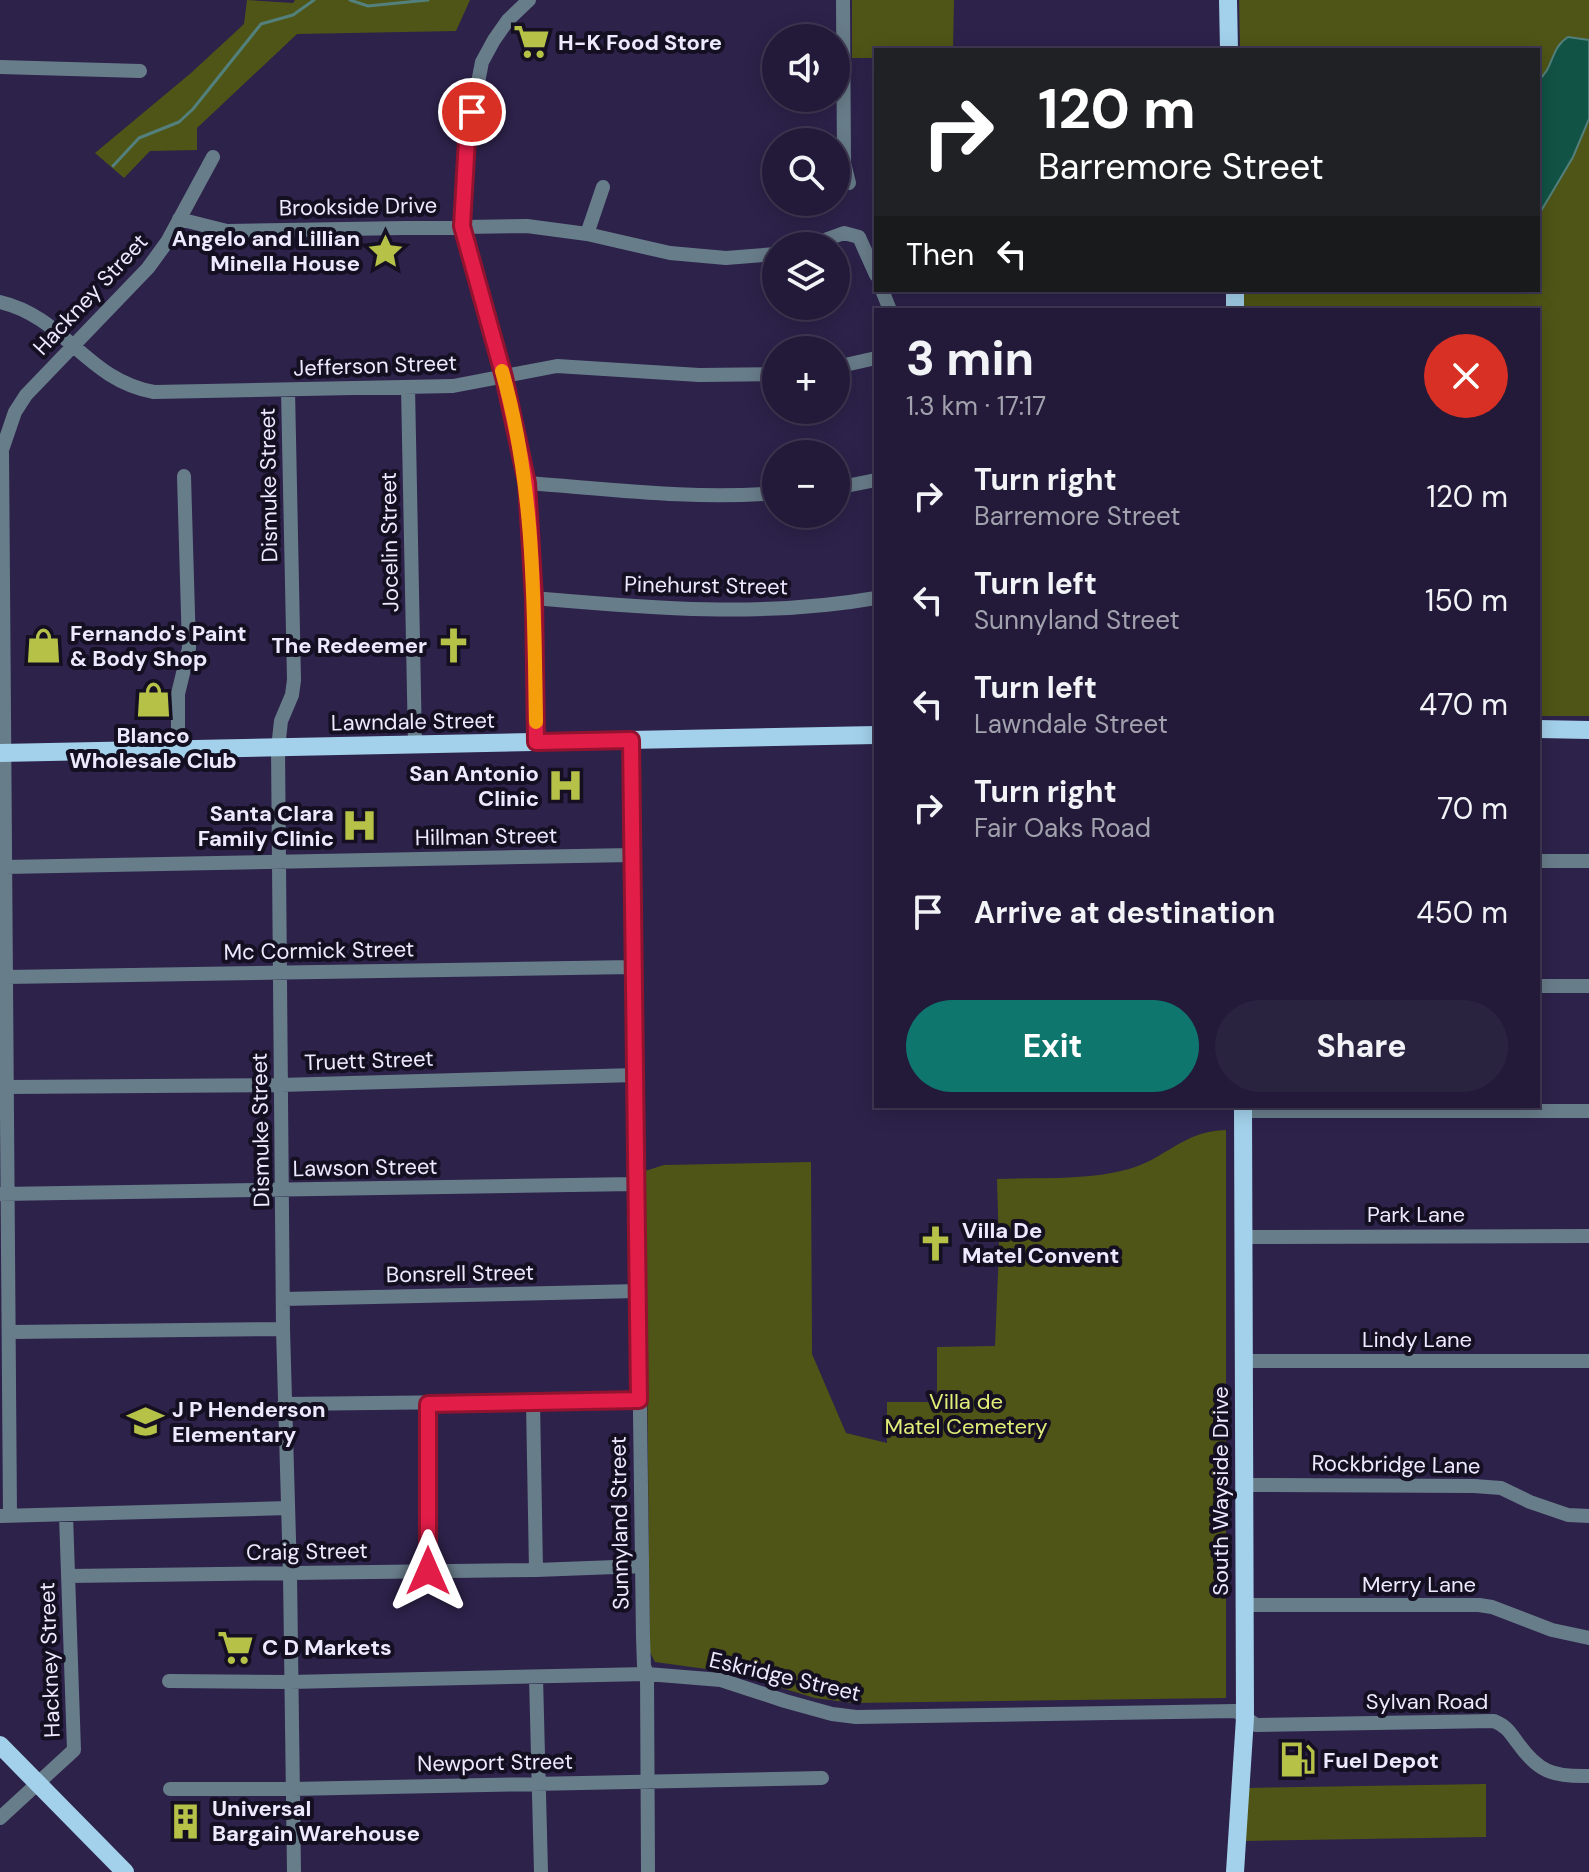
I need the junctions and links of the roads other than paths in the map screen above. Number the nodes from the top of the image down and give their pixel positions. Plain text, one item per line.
1 (529, 0) edge
2 (843, 0) edge
3 (1228, 0) edge
4 (1229, 48) edge
5 (0, 67) edge
6 (140, 71) dead end
7 (844, 128) edge
8 (213, 157) dead end
9 (603, 187) dead end
10 (179, 219) junction
11 (462, 226) junction
12 (850, 233) edge
13 (587, 234) junction
14 (762, 255) edge
15 (874, 271) edge
16 (0, 302) edge
17 (73, 346) junction
18 (874, 358) edge
19 (850, 364) edge
20 (762, 374) edge
21 (504, 377) junction
22 (408, 387) junction
23 (288, 390) junction
24 (184, 476) dead end
25 (874, 480) edge
26 (527, 483) junction
27 (850, 485) edge
28 (762, 494) edge
29 (534, 598) junction
30 (874, 598) edge
31 (1540, 729) edge
32 (1589, 730) edge
33 (874, 735) edge
34 (631, 740) junction
35 (536, 742) junction
36 (415, 744) junction
37 (278, 748) junction
38 (178, 749) junction
39 (2, 753) edge
40 (632, 855) junction
41 (1540, 861) edge
42 (1589, 861) edge
43 (280, 864) junction
44 (5, 867) junction
45 (633, 967) junction
46 (281, 973) junction
47 (6, 977) junction
48 (1540, 986) edge
49 (1589, 986) edge
50 (636, 1075) junction
51 (280, 1085) junction
52 (8, 1087) junction
53 (1242, 1108) edge
54 (1589, 1111) edge
55 (635, 1184) junction
56 (283, 1190) junction
57 (4, 1194) edge
58 (1589, 1236) edge
59 (1244, 1237) junction
60 (638, 1291) junction
61 (283, 1299) junction
62 (283, 1329) junction
63 (10, 1332) junction
64 (1244, 1361) junction
65 (1589, 1361) edge
66 (639, 1400) junction
67 (533, 1402) junction
68 (284, 1404) junction
69 (428, 1404) junction
70 (1244, 1485) junction
71 (288, 1508) junction
72 (66, 1515) junction
73 (5, 1516) edge
74 (1589, 1516) edge
75 (642, 1566) junction
76 (536, 1570) junction
77 (428, 1571) junction
78 (290, 1574) junction
79 (68, 1576) junction
80 (1244, 1605) junction
81 (1589, 1638) edge
82 (647, 1674) junction
83 (536, 1677) junction
84 (169, 1681) dead end
85 (290, 1682) junction
86 (1245, 1718) junction
87 (0, 1745) edge
88 (1589, 1776) edge
89 (822, 1778) dead end
90 (647, 1781) junction
91 (38, 1782) junction
92 (540, 1783) junction
93 (170, 1789) dead end
94 (292, 1789) junction
95 (0, 1818) edge
96 (125, 1872) edge
97 (294, 1872) edge
98 (541, 1872) edge
99 (648, 1872) edge
100 (1235, 1872) edge

1 - 11 street
2 - 7 street
3 - 4 main road
5 - 6 street
8 - 10 street, Hackney Street
9 - 13 street
10 - 11 street, Brookside Drive
10 - 17 street, Hackney Street
11 - 13 street, Brookside Drive
11 - 21 street
12 - 15 street
13 - 14 street, Brookside Drive
16 - 17 street, Jefferson Street
17 - 23 street, Jefferson Street
17 - 39 street, Hackney Street
18 - 19 street
20 - 21 street, Jefferson Street
21 - 22 street, Jefferson Street
21 - 26 street
22 - 23 street, Jefferson Street
22 - 36 street, Jocelin Street
23 - 37 street, Dismuke Street
24 - 38 street
25 - 27 street
26 - 28 street
26 - 29 street
29 - 30 street, Pinehurst Street
29 - 35 street
31 - 32 main road
33 - 34 main road, Lawndale Street
34 - 35 main road, Lawndale Street
34 - 40 street, Sunnyland Street
35 - 36 main road, Lawndale Street
36 - 37 main road, Lawndale Street
37 - 38 main road, Lawndale Street
37 - 43 street, Dismuke Street
38 - 39 main road, Lawndale Street
39 - 44 street, Hackney Street
40 - 43 street, Hillman Street
40 - 45 street, Sunnyland Street
41 - 42 street
43 - 44 street, Hillman Street
43 - 46 street, Dismuke Street
44 - 47 street, Hackney Street
45 - 46 street, Mc Cormick Street
45 - 50 street, Sunnyland Street
46 - 47 street, Mc Cormick Street
46 - 51 street, Dismuke Street
47 - 52 street, Hackney Street
48 - 49 street
50 - 51 street, Truett Street
50 - 55 street, Sunnyland Street
51 - 52 street, Truett Street
51 - 56 street, Dismuke Street
52 - 57 street, Hackney Street
53 - 54 street
53 - 59 main road, South Wayside Drive
55 - 56 street, Lawson Street
55 - 60 street, Sunnyland Street
56 - 57 street, Lawson Street
56 - 61 street, Dismuke Street
57 - 63 street, Hackney Street
58 - 59 street, Park Lane
59 - 64 main road, South Wayside Drive
60 - 61 street, Bonsrell Street
60 - 66 street, Sunnyland Street
61 - 62 street, Dismuke Street
62 - 63 street
62 - 68 street, Dismuke Street
63 - 73 street, Hackney Street
64 - 65 street, Lindy Lane
64 - 70 main road, South Wayside Drive
66 - 67 street
66 - 75 street, Sunnyland Street
67 - 69 street
67 - 76 street
68 - 69 street
68 - 71 street, Dismuke Street
69 - 77 street
70 - 74 street, Rockbridge Lane
70 - 80 main road, South Wayside Drive
71 - 72 street
71 - 78 street, Dismuke Street
72 - 73 street
72 - 79 street, Hackney Street
75 - 76 street, Craig Street
75 - 82 street, Sunnyland Street
76 - 77 street, Craig Street
77 - 78 street, Craig Street
78 - 79 street, Craig Street
78 - 85 street, Dismuke Street
79 - 91 street, Hackney Street
80 - 81 street, Merry Lane
80 - 86 main road, South Wayside Drive
82 - 83 street, Eskridge Street
82 - 86 street, Eskridge Street
82 - 90 street, Sunnyland Street
83 - 85 street, Eskridge Street
83 - 92 street
84 - 85 street, Eskridge Street
85 - 94 street, Dismuke Street
86 - 88 street, Sylvan Road
86 - 100 main road, South Wayside Drive
87 - 91 main road
89 - 90 street, Newport Street
90 - 92 street, Newport Street
90 - 99 street, Sunnyland Street
91 - 95 street, Hackney Street
91 - 96 main road
92 - 94 street, Newport Street
92 - 98 street
93 - 94 street, Newport Street
94 - 97 street, Dismuke Street

